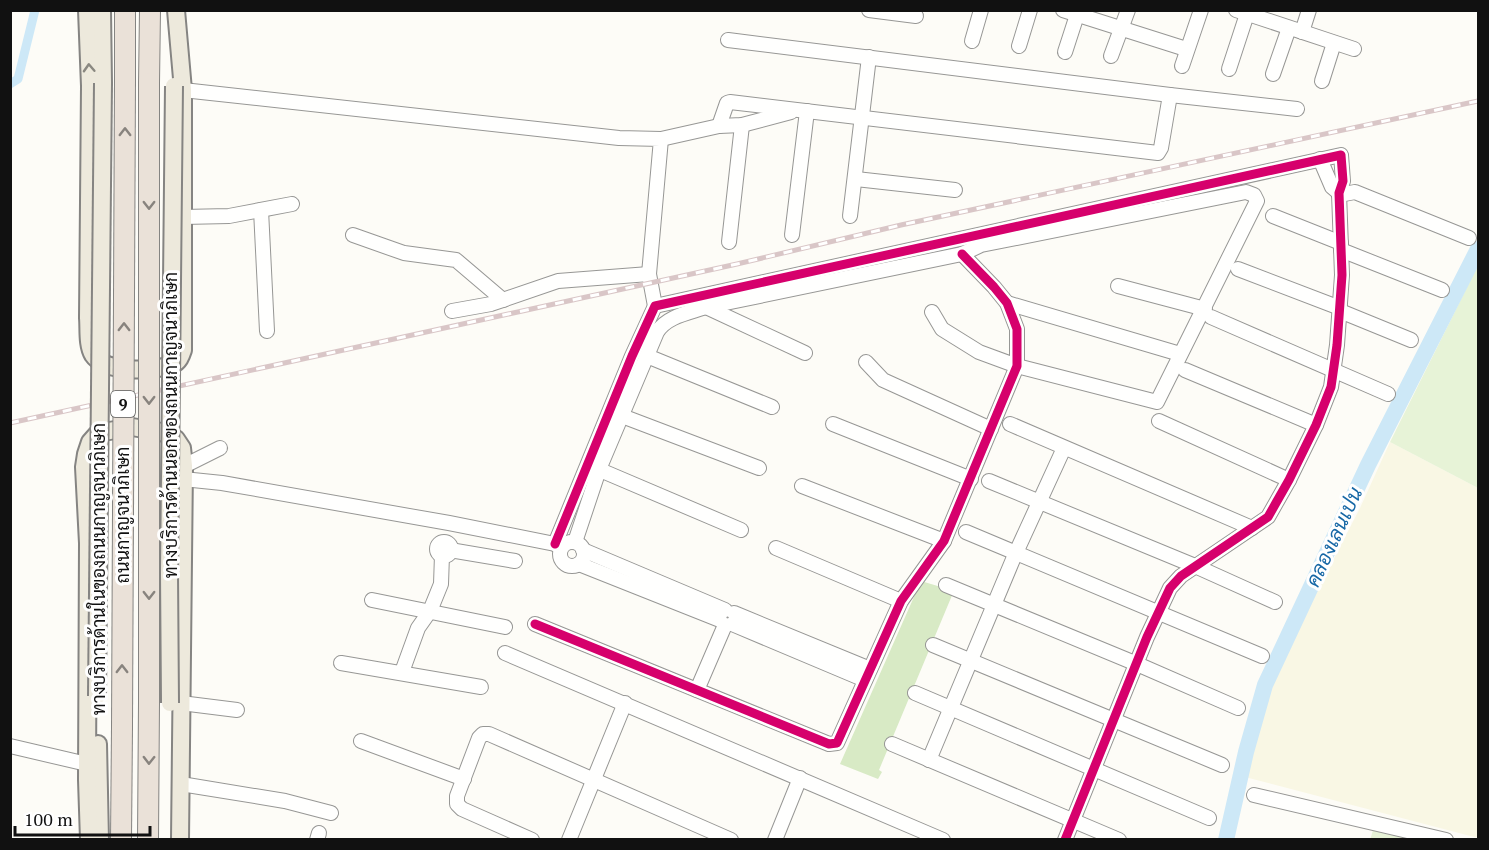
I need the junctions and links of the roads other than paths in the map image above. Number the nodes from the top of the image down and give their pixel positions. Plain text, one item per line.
1 (87, 10) edge
2 (102, 10) edge
3 (125, 10) edge
4 (150, 10) edge
5 (175, 10) edge
6 (869, 10) edge
7 (981, 10) edge
8 (1030, 10) edge
9 (1063, 10) edge
10 (1128, 10) edge
11 (1201, 10) edge
12 (1309, 10) edge
13 (1241, 12) edge
14 (1077, 15) junction
15 (916, 16) dead end
16 (1120, 28) junction
17 (1295, 30) junction
18 (728, 40) dead end
19 (972, 41) dead end
20 (1335, 43) junction
21 (1019, 46) dead end
22 (1186, 49) junction
23 (1354, 49) dead end
24 (1065, 52) dead end
25 (1111, 56) dead end
26 (869, 57) junction
27 (1182, 66) dead end
28 (1229, 69) dead end
29 (1274, 74) dead end
30 (1322, 81) dead end
31 (178, 88) junction
32 (1170, 95) junction
33 (1298, 109) dead end
34 (803, 111) junction
35 (862, 118) junction
36 (742, 125) junction
37 (719, 126) junction
38 (661, 139) junction
39 (1320, 159) junction
40 (856, 179) junction
41 (955, 190) dead end
42 (1339, 194) junction
43 (292, 204) dead end
44 (261, 210) junction
45 (850, 216) dead end
46 (1273, 216) dead end
47 (183, 217) junction
48 (353, 235) dead end
49 (792, 235) dead end
50 (1469, 238) dead end
51 (729, 242) dead end
52 (1341, 247) junction
53 (962, 254) junction
54 (1238, 268) dead end
55 (649, 274) junction
56 (1118, 286) dead end
57 (1442, 290) dead end
58 (503, 300) junction
59 (1007, 303) junction
60 (655, 306) junction
61 (706, 307) junction
62 (1340, 310) junction
63 (452, 311) dead end
64 (932, 312) dead end
65 (1208, 313) junction
66 (267, 331) dead end
67 (1411, 340) dead end
68 (805, 353) dead end
69 (1180, 354) junction
70 (647, 356) junction
71 (866, 362) dead end
72 (1017, 366) junction
73 (1185, 370) dead end
74 (1334, 372) junction
75 (1388, 394) dead end
76 (772, 407) dead end
77 (622, 416) junction
78 (1158, 421) dead end
79 (833, 424) dead end
80 (1010, 424) dead end
81 (1316, 425) junction
82 (991, 429) junction
83 (220, 448) dead end
84 (1064, 448) junction
85 (759, 468) dead end
86 (600, 470) junction
87 (184, 472) junction
88 (971, 479) junction
89 (1289, 480) junction
90 (989, 481) dead end
91 (802, 486) dead end
92 (1039, 500) junction
93 (449, 523) junction
94 (1252, 528) junction
95 (741, 530) dead end
96 (966, 532) dead end
97 (944, 541) junction
98 (558, 546) junction
99 (776, 548) dead end
100 (446, 549) junction
101 (579, 552) junction
102 (1015, 554) junction
103 (515, 561) dead end
104 (1196, 566) junction
105 (946, 585) dead end
106 (372, 600) dead end
107 (901, 601) junction
108 (1275, 602) dead end
109 (994, 606) junction
110 (430, 611) junction
111 (1159, 612) junction
112 (727, 618) junction
113 (535, 624) dead end
114 (505, 627) dead end
115 (933, 645) dead end
116 (505, 653) dead end
117 (1262, 656) dead end
118 (971, 659) junction
119 (341, 663) dead end
120 (1137, 664) junction
121 (402, 672) junction
122 (868, 674) junction
123 (481, 687) dead end
124 (697, 690) junction
125 (915, 693) dead end
126 (176, 703) junction
127 (626, 703) junction
128 (1238, 708) dead end
129 (951, 709) junction
130 (237, 710) dead end
131 (1114, 720) junction
132 (361, 741) dead end
133 (892, 744) dead end
134 (10, 746) edge
135 (929, 760) junction
136 (87, 764) junction
137 (1222, 765) dead end
138 (1094, 769) junction
139 (800, 778) junction
140 (464, 779) junction
141 (593, 780) junction
142 (181, 784) junction
143 (1254, 795) dead end
144 (331, 813) dead end
145 (1209, 818) dead end
146 (1072, 820) junction
147 (89, 840) edge
148 (100, 840) edge
149 (121, 840) edge
150 (148, 840) edge
151 (170, 840) edge
152 (180, 840) edge
153 (532, 840) edge
154 (569, 840) edge
155 (731, 840) edge
156 (775, 840) edge
157 (943, 840) edge
158 (1065, 840) edge
159 (1119, 840) edge
160 (1446, 840) edge

47 -> 1 main road
2 - 148 main road, ทางบริการด้านในของถนนกาญจนาภิเษก, bridge
149 -> 3 highway, ถนนกาญจนาภิเษก / 9, bridge
4 -> 150 highway, ถนนกาญจนาภิเษก / 9, bridge
5 - 31 main road, ทางบริการด้านนอกของถนนกาญจนาภิเษก
6 - 15 street
7 - 19 street
8 - 21 street
9 - 14 street
10 - 16 street
11 - 22 street
12 - 17 street
13 - 17 street
13 - 28 street
14 - 16 street
14 - 24 street
16 - 22 street
16 - 25 street
17 - 20 street
17 - 29 street
18 - 26 street
20 - 23 street
20 - 30 street
22 - 27 street
26 - 32 street
26 - 35 street
31 - 38 street
31 - 47 main road
31 - 126 main road, ทางบริการด้านนอกของถนนกาญจนาภิเษก, bridge
32 - 33 street
32 - 35 street
34 - 35 street
34 - 36 street
34 - 37 street
34 - 49 street
35 - 40 street
36 - 37 street
36 - 51 street
37 - 38 street
38 - 55 street
39 - 42 street
39 - 42 street
39 - 60 street
40 - 41 street
40 - 45 street
42 - 50 street
42 - 52 street
43 - 44 street
44 - 47 street
44 - 66 street
46 - 52 street
48 - 58 street
52 - 57 street
52 - 62 street
53 - 59 street
53 - 61 street
53 - 65 street
54 - 62 street
55 - 58 street
55 - 60 street
56 - 65 street
58 - 63 street
59 - 69 street
59 - 72 street
60 - 98 street
61 - 68 street
61 - 70 street
62 - 67 street
62 - 74 street
64 - 72 street
65 - 69 street
65 - 74 street
69 - 72 street
70 - 76 street
70 - 77 street
71 - 82 street
72 - 82 street
73 - 81 street
74 - 75 street
74 - 81 street
77 - 85 street
77 - 86 street
78 - 89 street
79 - 88 street
80 - 84 street
81 - 89 street
82 - 88 street
83 - 87 street
84 - 92 street
84 - 94 street
86 - 95 street
86 - 101 street
87 - 93 street
87 - 126 main road
87 - 136 main road
88 - 97 street
89 - 94 street
90 - 92 street
91 - 97 street
92 - 102 street
92 - 104 street
93 - 98 street
93 - 100 street
94 - 104 street
96 - 102 street
97 - 107 street
98 - 101 street
98 - 101 street
99 - 107 street
100 - 103 street
100 - 110 street
101 - 112 street
102 - 109 street
102 - 111 street
104 - 108 street
104 - 111 street
105 - 109 street
106 - 110 street
107 - 122 street
109 - 118 street
109 - 120 street
110 - 114 street
110 - 121 street
111 - 117 street
111 - 120 street
112 - 122 street
112 - 124 street
113 - 124 street
115 - 118 street
116 - 127 street
118 - 129 street
118 - 131 street
119 - 121 street
120 - 128 street
120 - 131 street
121 - 123 street
122 - 124 street
125 - 129 street
126 - 130 street
126 - 142 main road
126 - 151 main road, ทางบริการด้านนอกของถนนกาญจนาภิเษก
127 - 139 street
127 - 141 street
129 - 135 street
129 - 138 street
131 - 137 street
131 - 138 street
132 - 140 street
133 - 135 street
134 - 136 street
135 - 146 street
136 - 147 main road
138 - 145 street
138 - 146 street
139 - 156 street
139 - 157 street
140 - 141 street
140 - 153 street
141 - 154 street
141 - 155 street
142 - 144 street
142 - 152 main road
143 - 160 street
146 - 158 street
146 - 159 street

